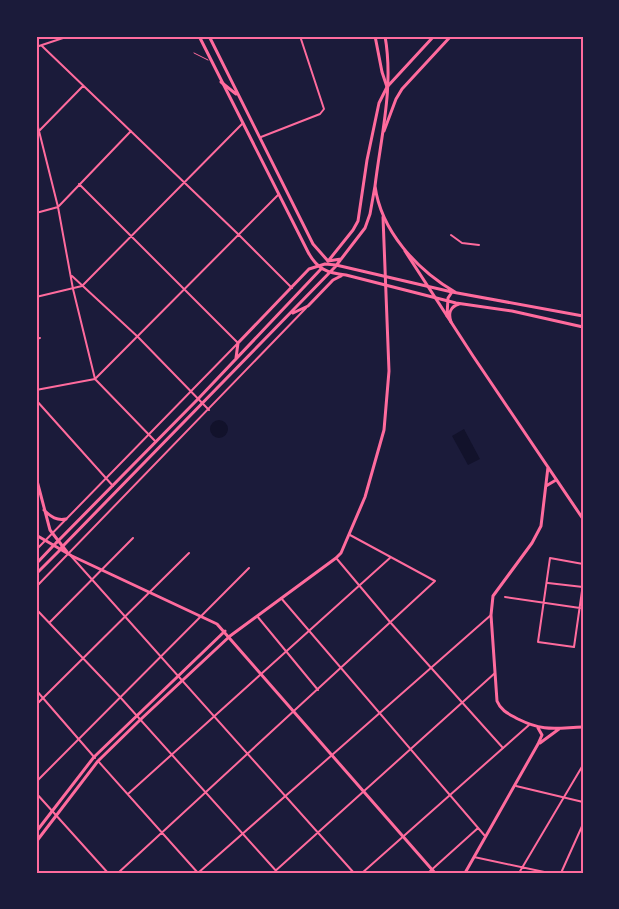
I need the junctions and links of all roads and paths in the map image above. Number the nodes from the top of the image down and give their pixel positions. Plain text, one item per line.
1 (69, 36) edge
2 (199, 36) edge
3 (209, 36) edge
4 (300, 36) edge
5 (375, 36) edge
6 (385, 36) edge
7 (414, 36) edge
8 (431, 36) edge
9 (451, 36) edge
10 (41, 46) junction
11 (36, 47) edge
12 (194, 53) dead end
13 (211, 61) junction
14 (221, 82) junction
15 (82, 86) junction
16 (387, 87) junction
17 (238, 95) junction
18 (36, 119) edge
19 (242, 124) junction
20 (39, 131) junction
21 (131, 131) junction
22 (384, 131) junction
23 (259, 138) junction
24 (185, 182) junction
25 (79, 184) junction
26 (375, 186) junction
27 (279, 194) junction
28 (58, 207) junction
29 (36, 213) edge
30 (383, 216) junction
31 (238, 234) junction
32 (451, 235) dead end
33 (131, 236) junction
34 (397, 240) junction
35 (479, 245) dead end
36 (309, 255) junction
37 (342, 258) junction
38 (327, 263) junction
39 (335, 266) junction
40 (319, 268) junction
41 (309, 269) junction
42 (329, 273) junction
43 (70, 274) junction
44 (346, 275) junction
45 (384, 276) junction
46 (82, 286) junction
47 (384, 286) junction
48 (428, 286) junction
49 (292, 288) junction
50 (73, 289) junction
51 (184, 290) junction
52 (454, 292) junction
53 (36, 297) edge
54 (436, 298) junction
55 (448, 301) junction
56 (514, 303) junction
57 (461, 304) junction
58 (308, 306) junction
59 (512, 312) junction
60 (288, 315) junction
61 (447, 316) junction
62 (583, 316) edge
63 (451, 322) junction
64 (583, 327) edge
65 (138, 337) junction
66 (40, 338) dead end
67 (36, 339) edge
68 (238, 343) junction
69 (236, 358) junction
70 (95, 379) junction
71 (36, 390) edge
72 (191, 391) junction
73 (198, 399) junction
74 (36, 400) edge
75 (203, 403) junction
76 (40, 405) junction
77 (36, 407) edge
78 (209, 410) junction
79 (149, 434) junction
80 (156, 442) junction
81 (548, 467) junction
82 (36, 477) edge
83 (106, 478) junction
84 (556, 480) junction
85 (551, 483) junction
86 (560, 485) junction
87 (113, 486) junction
88 (546, 486) junction
89 (43, 509) junction
90 (66, 519) junction
91 (583, 519) edge
92 (52, 534) junction
93 (36, 535) edge
94 (349, 535) junction
95 (134, 538) dead end
96 (46, 540) junction
97 (56, 544) junction
98 (61, 548) junction
99 (36, 550) edge
100 (189, 553) dead end
101 (56, 554) junction
102 (69, 554) junction
103 (391, 557) junction
104 (336, 558) junction
105 (36, 564) edge
106 (583, 564) edge
107 (249, 568) dead end
108 (102, 570) junction
109 (36, 574) edge
110 (91, 581) junction
111 (547, 583) junction
112 (359, 585) junction
113 (583, 586) edge
114 (36, 587) edge
115 (150, 592) junction
116 (505, 597) dead end
117 (281, 598) junction
118 (544, 603) junction
119 (580, 608) junction
120 (36, 609) edge
121 (490, 615) junction
122 (201, 616) junction
123 (256, 616) junction
124 (125, 617) junction
125 (50, 622) junction
126 (390, 622) junction
127 (225, 631) junction
128 (308, 632) junction
129 (230, 636) junction
130 (287, 652) junction
131 (83, 658) junction
132 (161, 658) junction
133 (341, 668) junction
134 (431, 668) junction
135 (495, 673) junction
136 (262, 674) junction
137 (178, 676) junction
138 (182, 681) junction
139 (36, 690) edge
140 (318, 690) junction
141 (43, 698) junction
142 (120, 698) junction
143 (461, 704) junction
144 (36, 705) edge
145 (294, 711) junction
146 (380, 712) junction
147 (136, 715) junction
148 (215, 718) junction
149 (140, 720) junction
150 (529, 725) junction
151 (583, 727) edge
152 (537, 728) junction
153 (560, 729) junction
154 (78, 738) junction
155 (538, 744) junction
156 (411, 748) junction
157 (503, 748) junction
158 (248, 753) junction
159 (332, 754) junction
160 (94, 756) junction
161 (171, 756) junction
162 (98, 761) junction
163 (583, 765) edge
164 (36, 782) edge
165 (514, 786) junction
166 (364, 791) junction
167 (36, 793) edge
168 (129, 794) junction
169 (205, 794) junction
170 (450, 795) junction
171 (286, 796) junction
172 (564, 797) junction
173 (583, 802) edge
174 (52, 811) junction
175 (56, 816) junction
176 (583, 824) edge
177 (478, 828) junction
178 (36, 832) edge
179 (163, 833) junction
180 (319, 833) junction
181 (242, 834) junction
182 (486, 836) junction
183 (403, 837) junction
184 (36, 842) edge
185 (474, 856) junction
186 (522, 868) junction
187 (434, 871) edge
188 (276, 872) edge
189 (108, 873) edge
190 (118, 873) edge
191 (198, 873) edge
192 (354, 873) edge
193 (362, 873) edge
194 (428, 873) edge
195 (465, 873) edge
196 (519, 873) edge
197 (549, 873) edge
198 (561, 873) edge

1 - 10 street
2 - 13 main road
3 - 17 main road
4 - 23 street
5 - 16 main road
6 - 16 main road
7 - 8 main road
8 - 16 main road
9 - 22 main road
10 - 11 street
10 - 15 street
12 - 13 lane
13 - 14 main road
14 - 17 main road
14 - 19 main road
15 - 20 street
15 - 21 street
16 - 22 main road
16 - 38 main road
17 - 23 main road
18 - 20 street
19 - 24 street
19 - 27 main road
20 - 28 street
21 - 24 street
21 - 25 street
22 - 26 main road
23 - 38 main road
24 - 31 street
24 - 33 street
25 - 28 street
25 - 33 street
26 - 30 main road
26 - 37 main road
27 - 31 street
27 - 36 main road
28 - 29 street
28 - 43 street
30 - 34 main road
30 - 45 main road
31 - 49 street
31 - 51 street
32 - 35 street
33 - 46 street
33 - 51 street
34 - 48 main road
34 - 52 main road
36 - 40 main road
36 - 41 main road
37 - 38 main road
37 - 39 main road
38 - 39 main road
38 - 40 main road
39 - 42 main road
39 - 44 main road
39 - 45 main road
40 - 41 main road
40 - 42 main road
40 - 69 main road
41 - 49 main road
42 - 44 main road
42 - 60 main road
43 - 46 street
43 - 50 street
44 - 47 main road
44 - 58 main road
45 - 47 main road
45 - 48 main road
46 - 50 street
46 - 65 street
47 - 54 main road
47 - 94 main road
48 - 52 main road
48 - 54 main road
49 - 68 main road
50 - 53 street
50 - 70 street
51 - 65 street
51 - 68 street
52 - 55 main road
52 - 56 main road
54 - 55 main road
54 - 61 main road
55 - 57 main road
55 - 61 main road
56 - 59 main road
56 - 62 main road
57 - 59 main road
57 - 63 main road
58 - 60 main road
58 - 78 street
59 - 64 main road
60 - 75 main road
61 - 63 main road
63 - 81 main road
65 - 70 street
65 - 72 street
66 - 67 street
68 - 69 main road
68 - 72 street
69 - 73 main road
70 - 71 street
70 - 79 street
72 - 73 street
72 - 79 street
73 - 75 street
73 - 80 main road
74 - 76 street
75 - 78 street
75 - 98 main road
76 - 77 street
76 - 83 street
78 - 102 street
79 - 80 street
79 - 83 street
80 - 87 main road
81 - 84 main road
81 - 88 main road
82 - 89 main road
83 - 87 street
83 - 90 street
84 - 85 main road
84 - 86 main road
85 - 86 main road
85 - 88 main road
86 - 91 main road
87 - 97 main road
88 - 121 main road
89 - 90 main road
89 - 92 main road
90 - 92 street
92 - 96 street
92 - 97 main road
93 - 96 main road
94 - 103 street
94 - 104 main road
95 - 108 street
96 - 97 main road
96 - 99 street
97 - 98 main road
97 - 101 main road
97 - 105 main road
98 - 101 main road
98 - 102 main road
100 - 115 street
101 - 109 main road
102 - 108 main road
102 - 110 street
102 - 114 street
103 - 112 street
103 - 126 street
104 - 112 street
104 - 117 main road
106 - 111 street
107 - 122 street
108 - 110 street
108 - 115 main road
110 - 124 street
110 - 125 street
111 - 113 street
111 - 118 street
112 - 126 street
112 - 128 street
113 - 119 street
115 - 122 main road
115 - 124 street
116 - 118 street
117 - 123 main road
117 - 128 street
118 - 119 street
118 - 119 street
120 - 125 street
121 - 134 street
121 - 135 main road
122 - 127 main road
122 - 132 street
123 - 129 main road
123 - 130 street
124 - 131 street
124 - 132 street
125 - 131 street
126 - 133 street
126 - 134 street
127 - 129 main road
127 - 137 main road
128 - 130 street
128 - 133 street
129 - 136 main road
129 - 138 main road
130 - 136 street
130 - 140 street
131 - 141 street
131 - 142 street
132 - 137 street
132 - 142 street
133 - 140 street
133 - 146 street
134 - 143 street
134 - 146 street
135 - 143 street
135 - 150 main road
136 - 145 main road
136 - 148 street
137 - 138 street
137 - 147 main road
138 - 148 street
138 - 149 main road
139 - 141 street
140 - 145 street
141 - 144 street
141 - 154 street
142 - 147 street
142 - 154 street
143 - 156 street
143 - 157 street
145 - 158 street
145 - 159 main road
146 - 156 street
146 - 159 street
147 - 149 street
147 - 160 main road
148 - 158 street
148 - 161 street
149 - 161 street
149 - 162 main road
150 - 152 main road
150 - 157 street
151 - 153 main road
152 - 153 main road
152 - 155 main road
153 - 155 main road
154 - 160 street
154 - 164 street
155 - 165 main road
156 - 166 street
156 - 170 street
157 - 170 street
158 - 169 street
158 - 171 street
159 - 166 main road
159 - 171 street
160 - 162 street
160 - 174 main road
161 - 168 street
161 - 169 street
162 - 168 street
162 - 175 main road
163 - 172 street
165 - 172 street
165 - 182 main road
166 - 180 street
166 - 183 main road
167 - 174 street
168 - 179 street
169 - 179 street
169 - 181 street
170 - 177 street
170 - 183 street
171 - 180 street
171 - 181 street
172 - 173 street
172 - 186 street
174 - 175 street
174 - 178 main road
175 - 184 main road
175 - 189 street
176 - 198 street
177 - 182 street
177 - 187 street
179 - 190 street
179 - 191 street
180 - 188 street
180 - 192 street
181 - 188 street
181 - 191 street
182 - 185 main road
183 - 187 main road
183 - 193 street
185 - 186 street
185 - 195 main road
186 - 196 street
186 - 197 street
187 - 194 street

